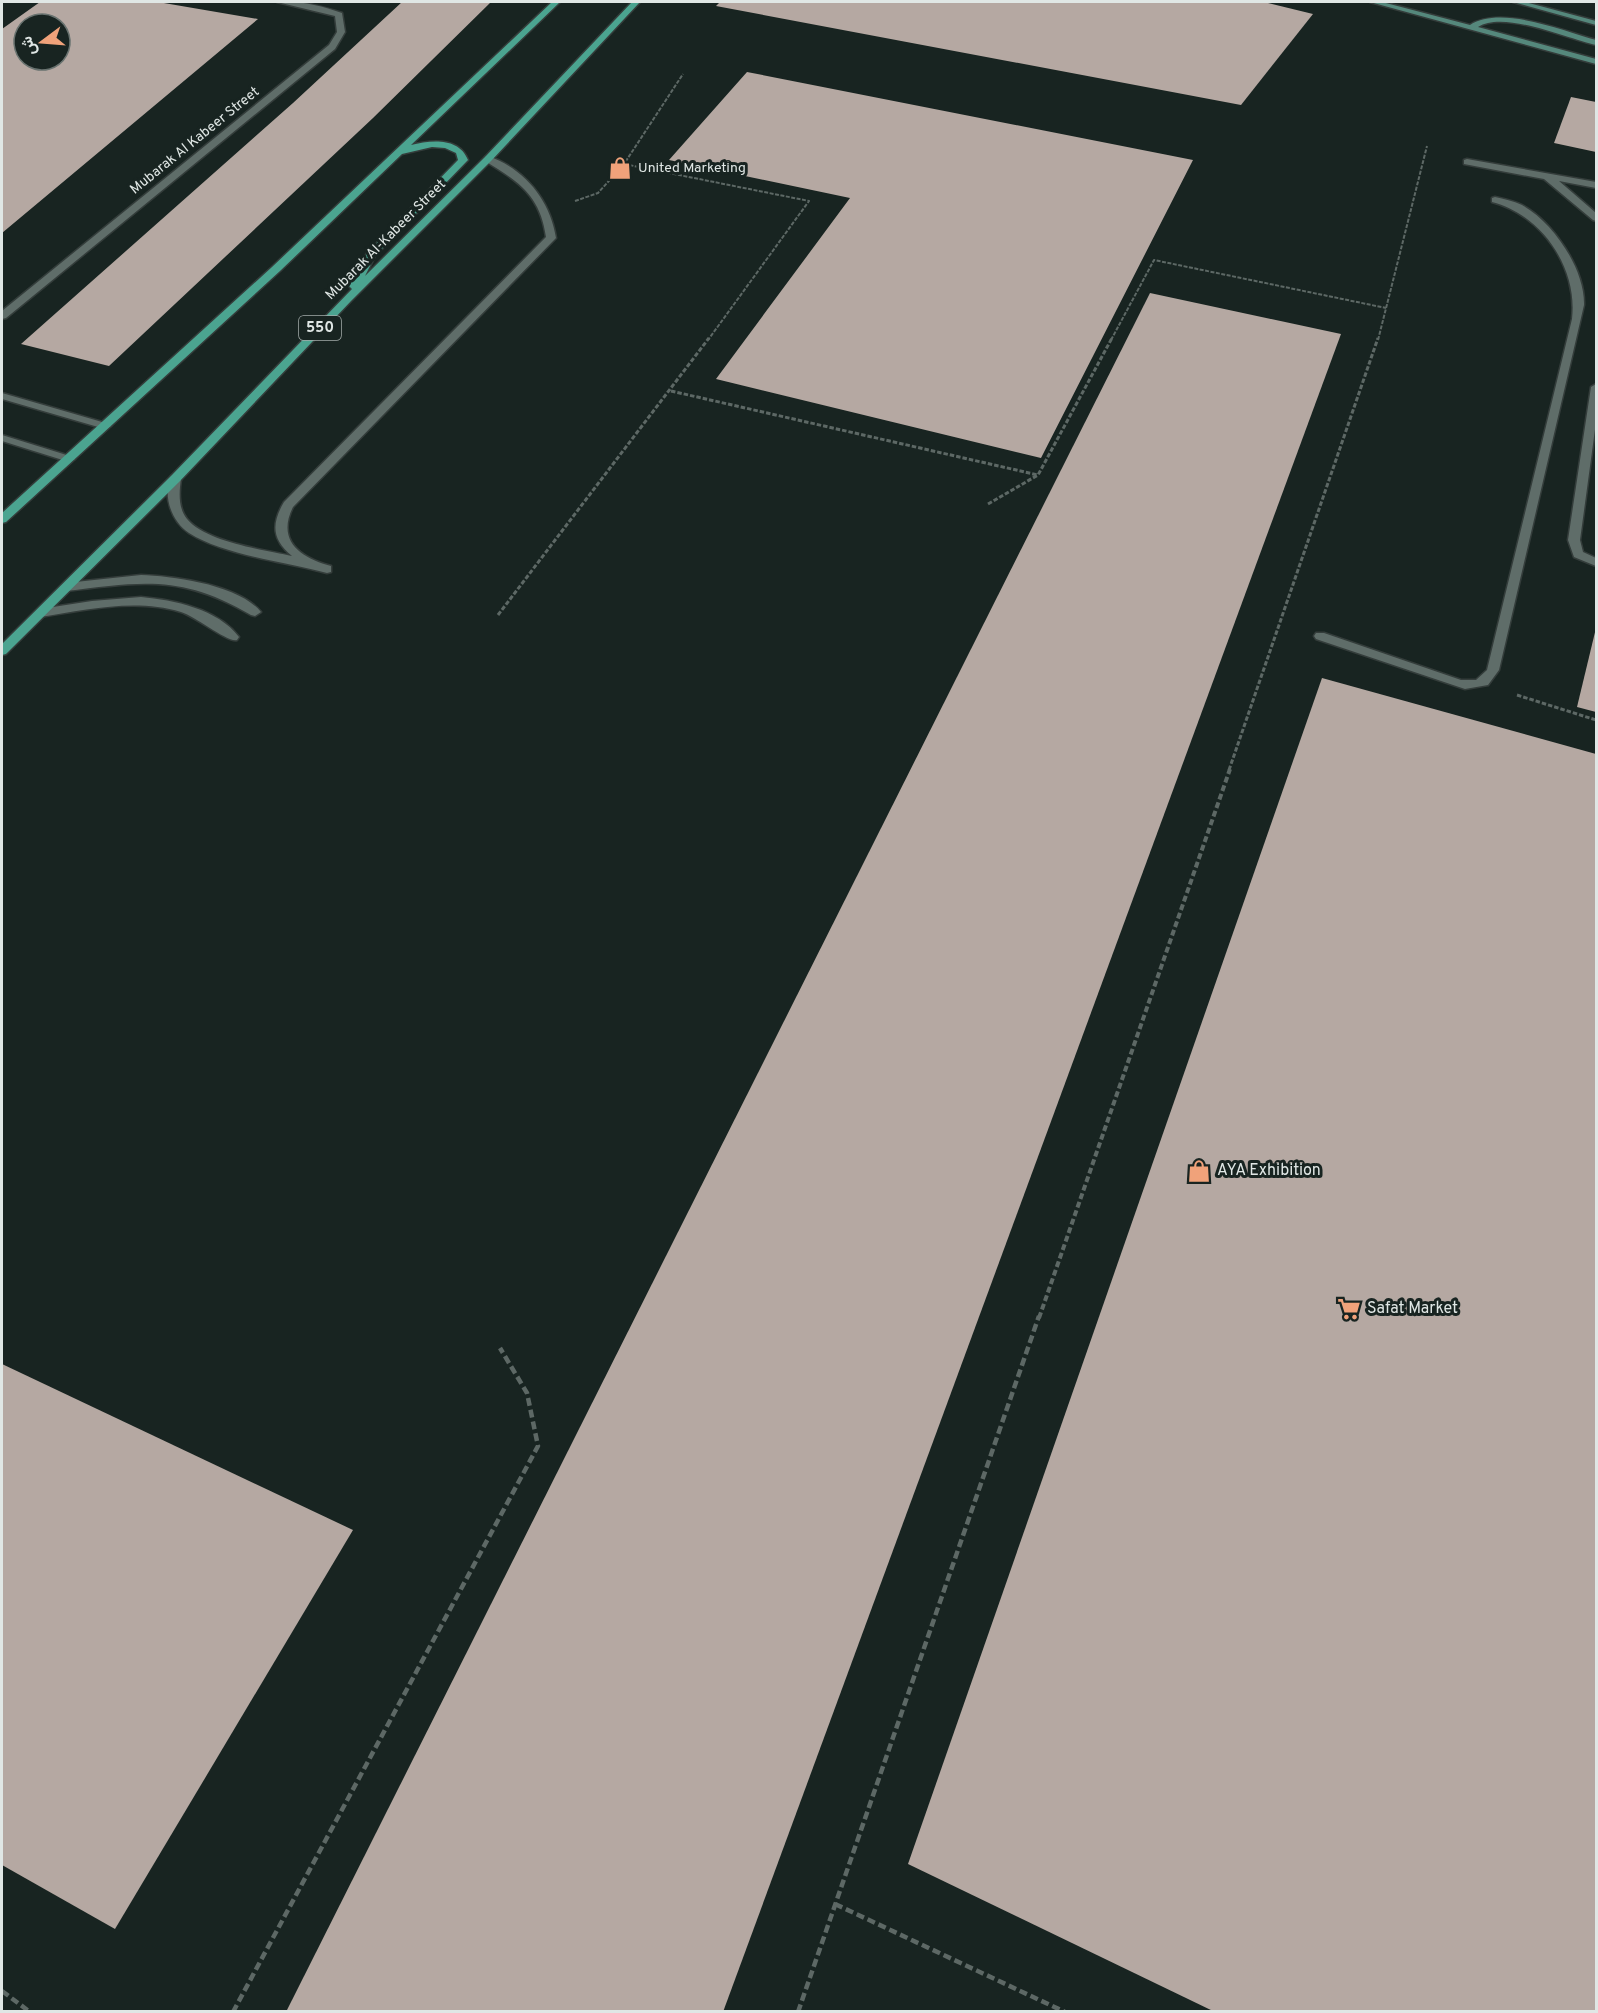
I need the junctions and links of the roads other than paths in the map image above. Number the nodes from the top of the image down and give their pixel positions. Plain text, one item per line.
1 (281, 2) edge
2 (555, 2) edge
3 (636, 2) edge
4 (1374, 2) edge
5 (1517, 2) edge
6 (1596, 22) edge
7 (1471, 28) junction
8 (1596, 43) edge
9 (1596, 62) edge
10 (398, 153) junction
11 (488, 159) junction
12 (1467, 162) dead end
13 (1547, 176) junction
14 (1596, 185) edge
15 (1495, 200) dead end
16 (1596, 218) edge
17 (347, 300) junction
18 (2, 316) edge
19 (1596, 387) edge
20 (2, 396) edge
21 (105, 426) junction
22 (2, 438) edge
23 (69, 459) junction
24 (175, 479) junction
25 (2, 519) edge
26 (1596, 562) edge
27 (309, 563) junction
28 (327, 569) dead end
29 (66, 587) junction
30 (255, 612) dead end
31 (40, 613) junction
32 (1320, 636) dead end
33 (233, 637) dead end
34 (2, 651) edge

1 - 18 street, Mubarak Al Kabeer Street
2 - 10 main road
3 - 11 main road, Mubarak Al-Kabeer Street / 550
4 - 7 main road
5 - 6 main road
7 - 8 main road
7 - 9 main road
10 - 17 main road
10 - 21 main road
11 - 17 main road, Mubarak Al-Kabeer Street / 550
11 - 27 street
12 - 13 street
13 - 14 street
13 - 16 street
15 - 32 street
17 - 24 main road, Mubarak Al-Kabeer Street / 550
19 - 26 street
20 - 21 street
21 - 23 main road
22 - 23 street
23 - 25 main road
24 - 27 street
24 - 29 main road, Mubarak Al-Kabeer Street / 550
27 - 28 street
29 - 30 street
29 - 31 main road, Mubarak Al-Kabeer Street / 550
31 - 33 street
31 - 34 main road, Mubarak Al-Kabeer Street / 550

